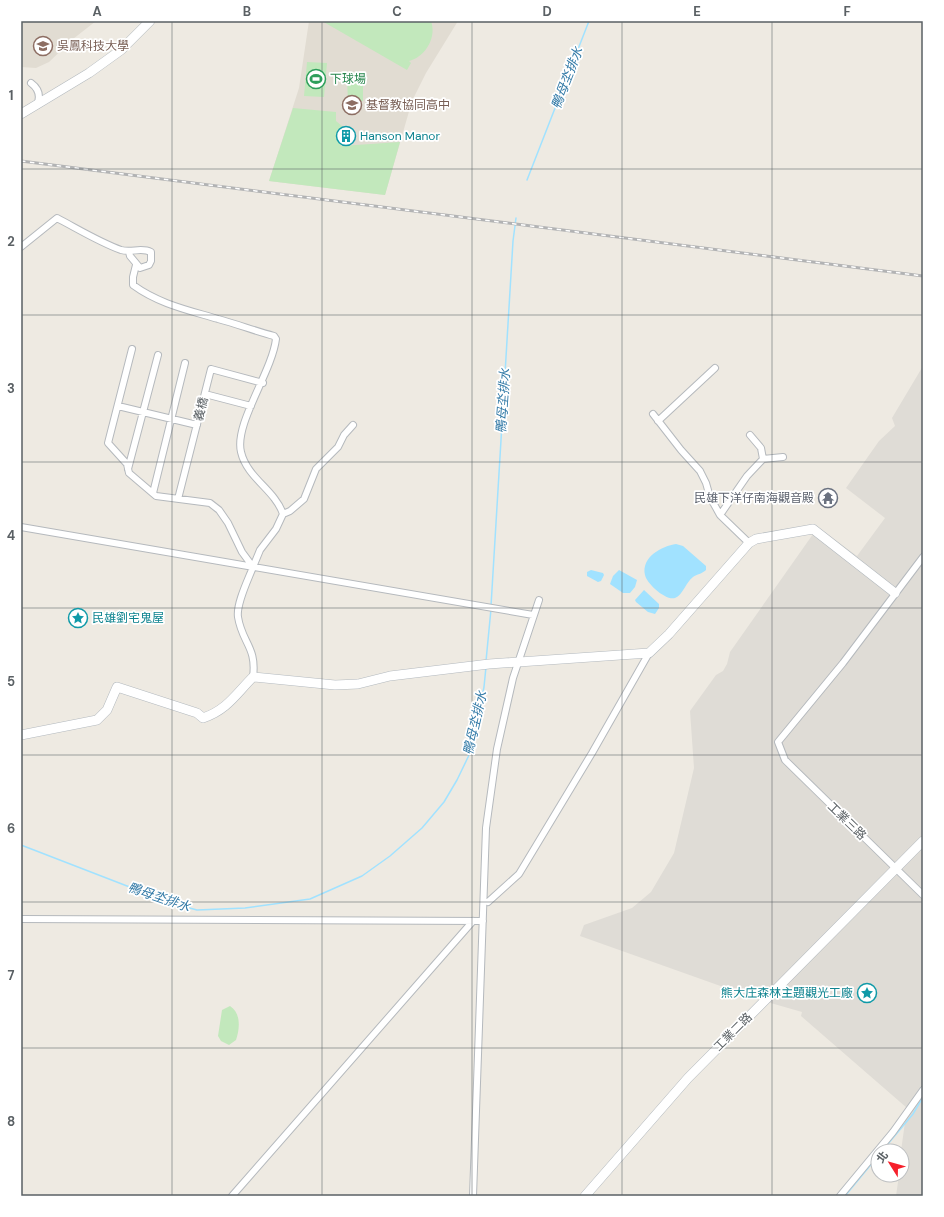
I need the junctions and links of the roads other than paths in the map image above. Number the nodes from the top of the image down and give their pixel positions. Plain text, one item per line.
1 (150, 21) edge
2 (31, 83) dead end
3 (33, 107) junction
4 (21, 114) edge
5 (21, 247) edge
6 (130, 252) junction
7 (136, 265) junction
8 (132, 349) dead end
9 (158, 355) dead end
10 (186, 363) dead end
11 (716, 368) dead end
12 (262, 383) junction
13 (205, 394) junction
14 (118, 406) junction
15 (251, 406) junction
16 (144, 412) junction
17 (653, 414) dead end
18 (171, 418) junction
19 (658, 421) junction
20 (197, 425) junction
21 (353, 425) dead end
22 (750, 434) dead end
23 (783, 457) dead end
24 (763, 459) junction
25 (128, 469) junction
26 (153, 493) junction
27 (178, 499) junction
28 (283, 514) junction
29 (720, 515) junction
30 (21, 527) edge
31 (748, 543) junction
32 (923, 557) edge
33 (253, 567) junction
34 (895, 592) junction
35 (539, 600) dead end
36 (533, 615) junction
37 (649, 652) junction
38 (518, 662) junction
39 (253, 677) junction
40 (21, 735) edge
41 (923, 841) edge
42 (896, 868) junction
43 (923, 895) edge
44 (488, 902) dead end
45 (21, 920) edge
46 (472, 921) junction
47 (483, 921) junction
48 (923, 1090) edge
49 (232, 1196) edge
50 (473, 1196) edge
51 (586, 1196) edge
52 (840, 1196) edge

1 - 3 street
2 - 3 street
3 - 4 street
5 - 6 street
6 - 7 street
6 - 7 street
7 - 12 street
8 - 14 street
9 - 16 street
10 - 18 street
11 - 19 street
12 - 13 street, 義橋
12 - 15 street
13 - 15 street
13 - 20 street, 義橋
14 - 16 street
14 - 25 street
15 - 28 street
16 - 18 street
16 - 25 street
17 - 19 street
18 - 20 street
18 - 26 street
19 - 29 street
20 - 27 street, 義橋
21 - 28 street
22 - 24 street
23 - 24 street
24 - 29 street
25 - 26 street
26 - 27 street
27 - 33 street
28 - 33 street
29 - 31 street
30 - 33 street
31 - 34 street
31 - 37 street
32 - 34 street
33 - 36 street
33 - 39 street
34 - 42 street, 工業三路
35 - 36 street
36 - 38 street
37 - 38 street
37 - 44 street
38 - 39 street
38 - 47 street
39 - 40 street
41 - 42 street, 工業二路
42 - 43 street, 工業三路
42 - 51 street, 工業二路
45 - 46 street
46 - 47 street
46 - 49 street
47 - 50 street
48 - 52 street

